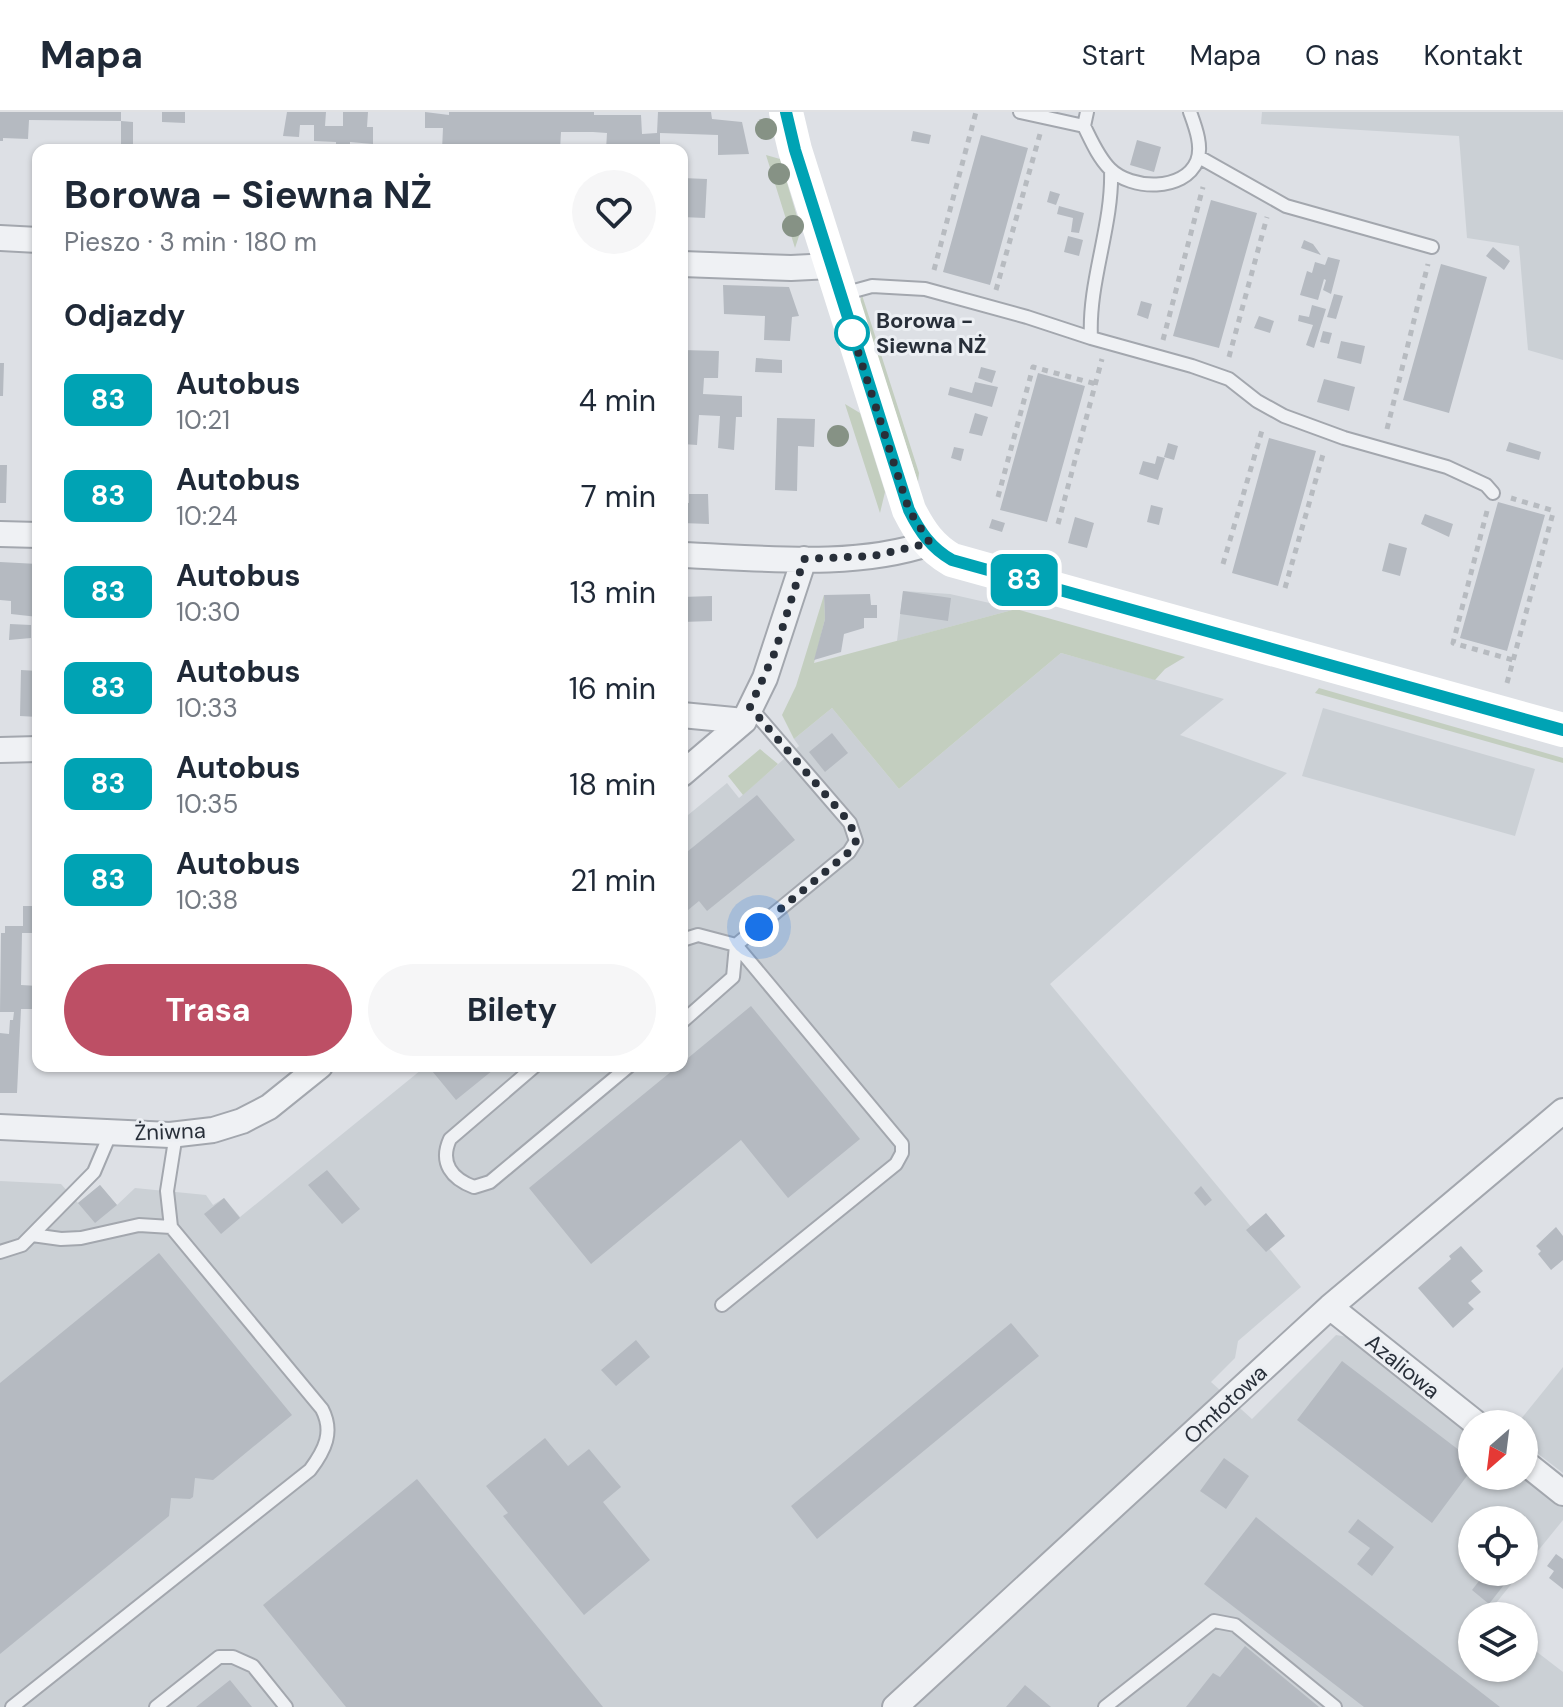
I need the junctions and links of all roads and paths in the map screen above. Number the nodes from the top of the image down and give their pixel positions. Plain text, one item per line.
1 (786, 112) edge
2 (976, 112) edge
3 (1020, 112) edge
4 (1087, 112) edge
5 (1190, 112) edge
6 (1045, 118) junction
7 (1084, 126) junction
8 (1204, 160) junction
9 (1111, 170) junction
10 (1272, 200) junction
11 (0, 238) edge
12 (32, 240) edge
13 (1432, 247) joint
14 (688, 264) edge
15 (836, 281) junction
16 (929, 291) junction
17 (991, 306) junction
18 (1091, 338) junction
19 (1107, 343) junction
20 (1159, 357) junction
21 (1223, 377) junction
22 (1096, 384) junction
23 (1269, 407) junction
24 (1329, 433) junction
25 (1382, 449) junction
26 (1493, 493) junction
27 (998, 497) dead end
28 (1058, 524) dead end
29 (0, 534) edge
30 (32, 535) edge
31 (930, 543) junction
32 (688, 555) edge
33 (804, 559) junction
34 (1223, 564) dead end
35 (1285, 588) dead end
36 (1513, 660) junction
37 (1504, 692) dead end
38 (747, 714) junction
39 (688, 715) edge
40 (1563, 730) edge
41 (32, 749) edge
42 (0, 750) edge
43 (688, 768) edge
44 (688, 938) edge
45 (736, 945) junction
46 (688, 1017) edge
47 (313, 1072) edge
48 (528, 1072) edge
49 (622, 1072) edge
50 (1563, 1111) edge
51 (0, 1127) edge
52 (111, 1132) junction
53 (176, 1134) junction
54 (171, 1227) junction
55 (32, 1235) junction
56 (0, 1252) edge
57 (722, 1305) dead end
58 (1330, 1307) junction
59 (1459, 1410) edge
60 (1538, 1473) edge
61 (1563, 1493) edge
62 (12, 1707) edge
63 (156, 1707) edge
64 (286, 1707) edge
65 (895, 1707) edge
66 (1105, 1707) edge
67 (1335, 1707) edge

1 - 15 street
2 - 16 path
3 - 6 lane
4 - 7 lane
5 - 8 lane
6 - 7 lane
6 - 17 path
7 - 9 lane
8 - 9 lane
8 - 10 lane
8 - 20 path
9 - 18 lane
10 - 13 lane
10 - 21 path
11 - 12 street
13 - 25 path
14 - 15 street
15 - 16 lane
15 - 31 street
16 - 17 lane
17 - 18 lane
18 - 19 lane
19 - 20 lane
19 - 22 path
20 - 21 lane
21 - 23 lane
22 - 27 path
22 - 28 path
23 - 24 lane
23 - 34 path
24 - 25 lane
24 - 35 path
25 - 26 lane
26 - 36 path
26 - 36 path
29 - 30 street
31 - 33 street
31 - 40 street
32 - 33 street
33 - 38 street
36 - 37 path
38 - 39 street
38 - 43 street
38 - 45 lane
41 - 42 street
44 - 45 lane
45 - 46 lane
45 - 57 lane
47 - 53 street, Żniwna
48 - 49 lane
50 - 58 street, Omłotowa
51 - 52 street, Żniwna
52 - 53 street, Żniwna
52 - 55 lane
53 - 54 lane
54 - 55 lane
54 - 62 lane
55 - 56 lane
58 - 59 street, Azaliowa
58 - 65 street, Omłotowa
60 - 61 street
63 - 64 lane
66 - 67 lane

